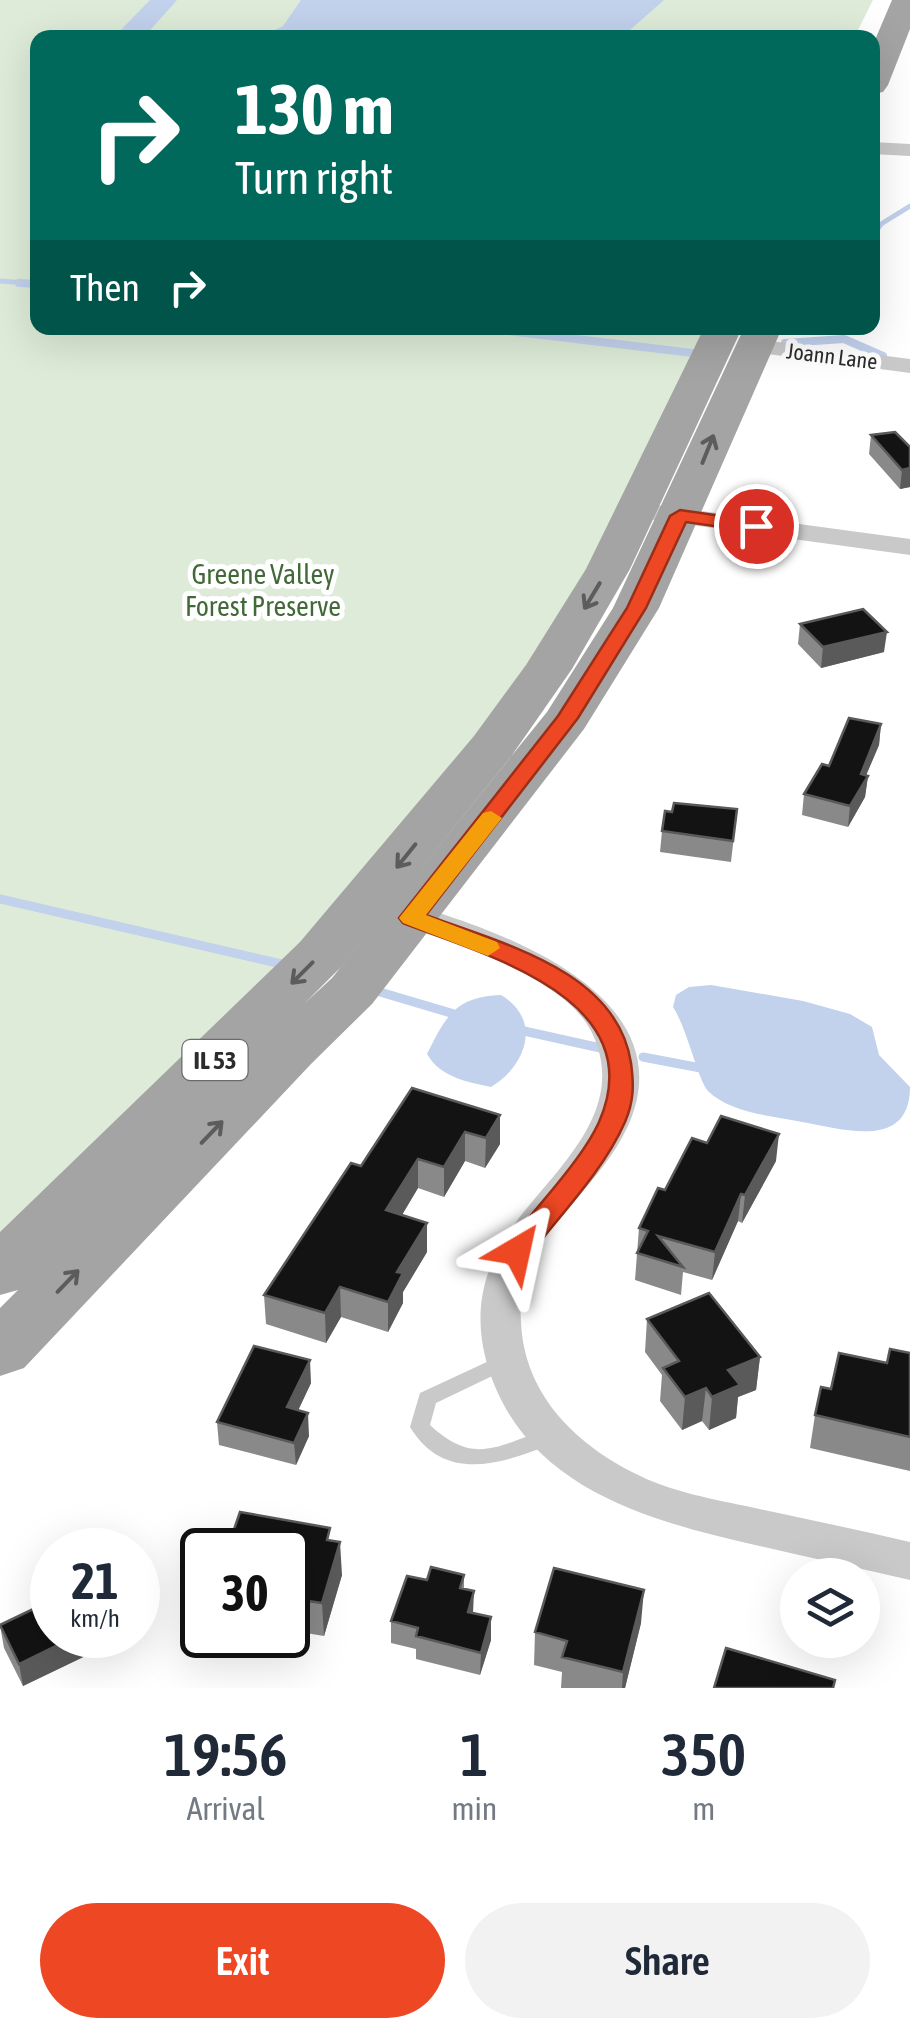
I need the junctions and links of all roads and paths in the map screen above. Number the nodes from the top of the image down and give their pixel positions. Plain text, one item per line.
1 (879, 0) edge
2 (907, 0) edge
3 (865, 30) edge
4 (880, 66) edge
5 (880, 148) edge
6 (910, 149) edge
7 (746, 335) edge
8 (751, 335) edge
9 (910, 366) edge
10 (659, 513) junction
11 (910, 547) edge
12 (390, 910) junction
13 (0, 1271) edge
14 (0, 1350) edge
15 (504, 1362) junction
16 (547, 1436) junction
17 (910, 1561) edge

1 - 3 main road
2 - 4 main road
5 - 6 street
7 - 10 main road, IL 53
8 - 9 street, Joann Lane
10 - 11 street
10 - 12 main road, IL 53
12 -> 13 main road, IL 53
14 -> 12 main road, IL 53
12 - 15 street
15 - 16 street
15 - 16 lane
16 - 17 street

